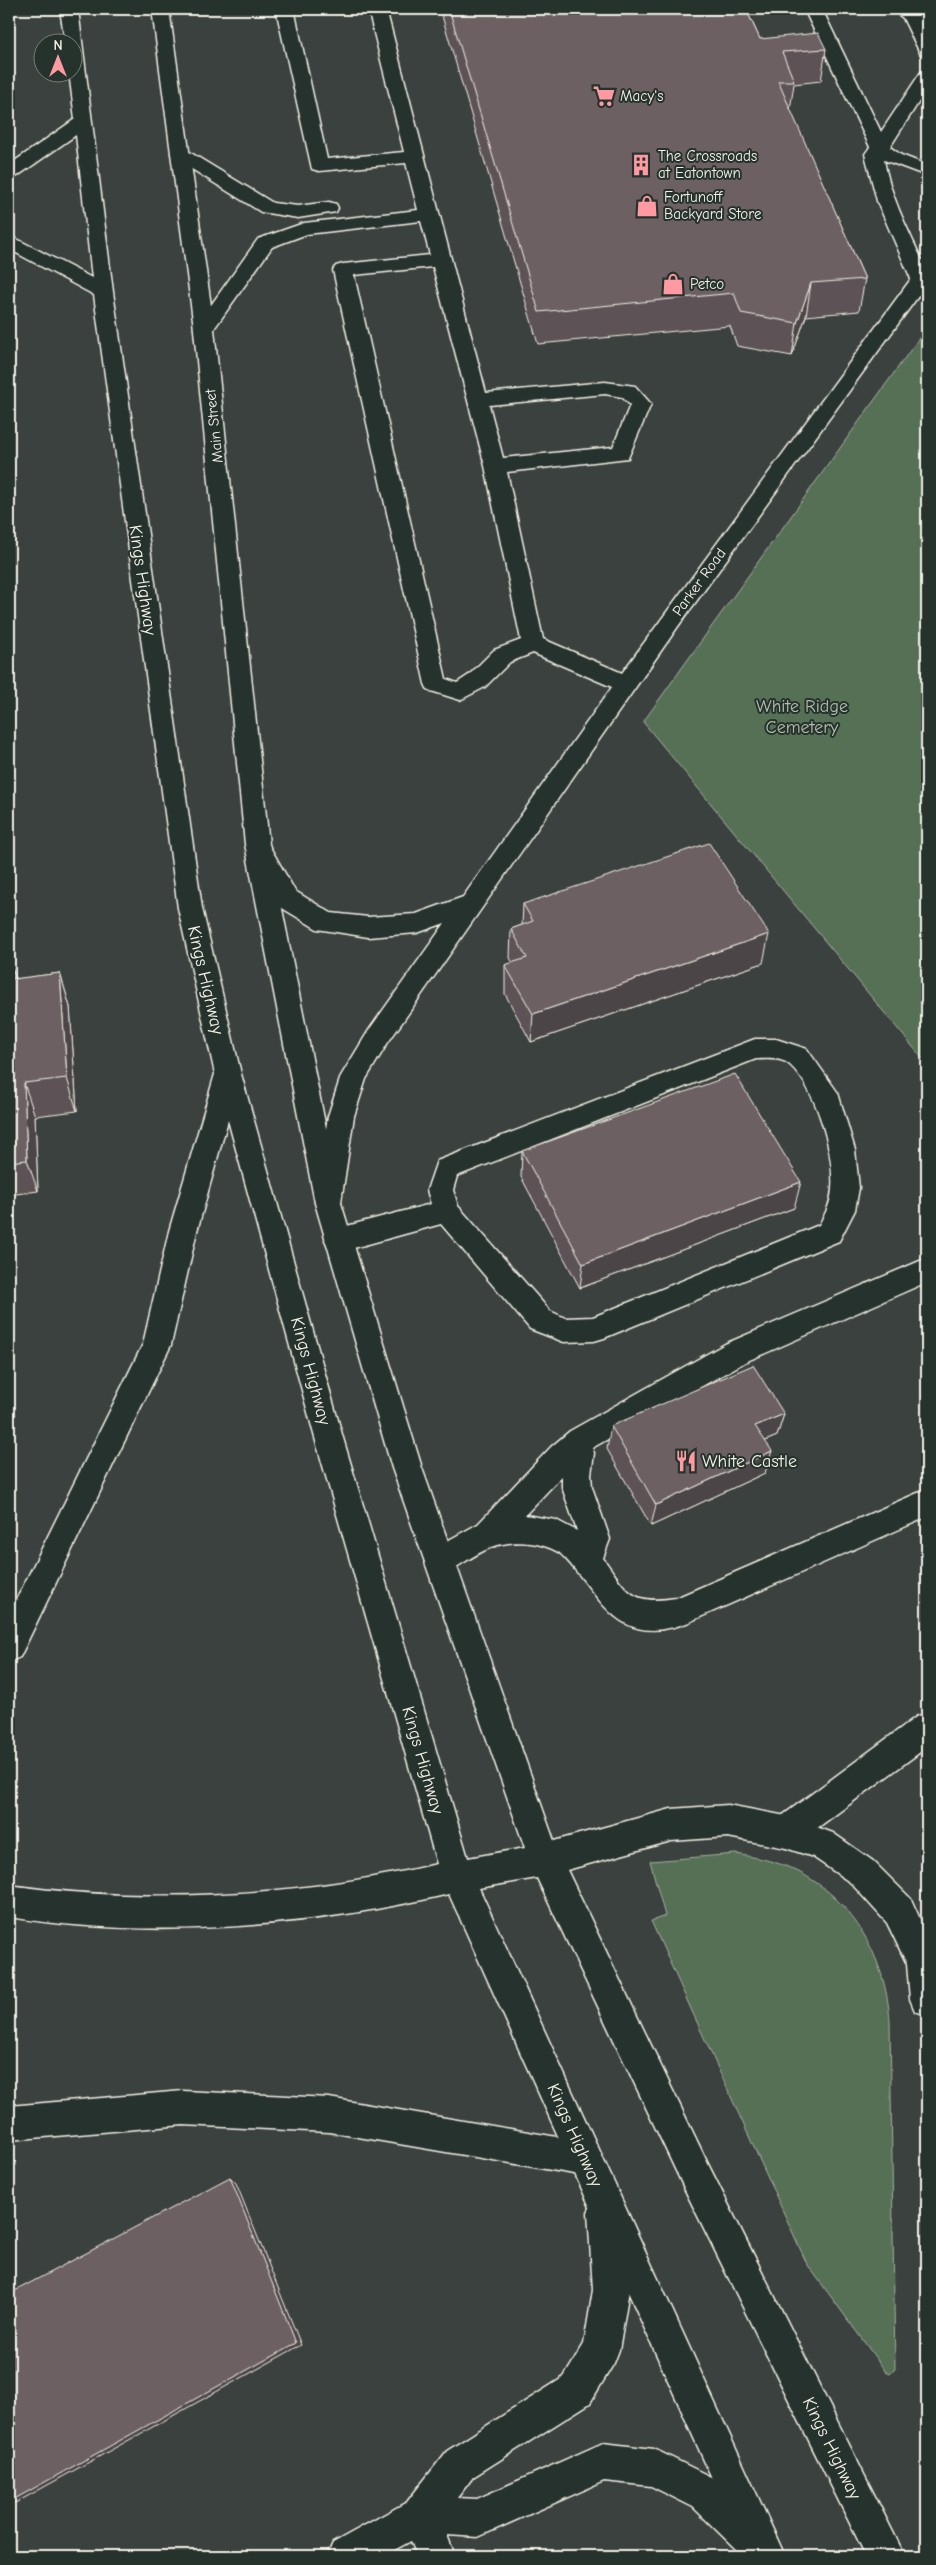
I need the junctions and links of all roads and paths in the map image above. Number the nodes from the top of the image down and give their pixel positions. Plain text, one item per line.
1 (69, 9) edge
2 (285, 9) edge
3 (377, 9) edge
4 (813, 9) edge
5 (900, 9) edge
6 (160, 10) edge
7 (927, 51) edge
8 (927, 76) edge
9 (84, 121) junction
10 (880, 148) junction
11 (180, 154) junction
12 (414, 157) junction
13 (927, 171) edge
14 (9, 173) edge
15 (427, 206) junction
16 (9, 241) edge
17 (442, 260) junction
18 (924, 272) edge
19 (103, 292) junction
20 (204, 329) junction
21 (478, 400) junction
22 (495, 466) junction
23 (533, 644) junction
24 (626, 684) junction
25 (257, 844) junction
26 (473, 903) junction
27 (228, 1074) junction
28 (328, 1203) junction
29 (446, 1211) junction
30 (339, 1240) junction
31 (927, 1270) edge
32 (576, 1444) junction
33 (927, 1503) edge
34 (488, 1534) junction
35 (588, 1559) junction
36 (440, 1561) junction
37 (9, 1647) edge
38 (927, 1728) edge
39 (786, 1832) junction
40 (545, 1860) junction
41 (457, 1876) junction
42 (9, 1901) edge
43 (927, 1999) edge
44 (9, 2123) edge
45 (586, 2159) junction
46 (606, 2203) junction
47 (420, 2515) junction
48 (765, 2553) edge
49 (346, 2556) edge
50 (436, 2556) edge
51 (886, 2556) edge

1 - 9 main road
2 - 12 main road
3 - 12 main road
4 - 10 main road
5 - 7 main road
6 - 11 main road, Main Street
8 - 10 main road
9 - 14 main road
9 - 19 main road, Kings Highway
10 - 13 main road
10 - 18 main road
11 - 15 main road
11 - 20 main road, Main Street
12 - 15 main road
15 - 17 main road
15 - 20 main road
16 - 19 main road
17 - 21 main road
17 - 23 main road
18 - 24 main road, Parker Road
19 - 27 main road, Kings Highway
20 - 25 main road, Main Street
21 - 22 main road
21 - 22 main road
22 - 23 main road
23 - 24 main road
24 - 26 main road, Parker Road
25 - 26 main road
25 - 28 main road, Kings Highway
26 - 28 main road, Parker Road
27 - 37 main road
27 - 41 main road, Kings Highway
28 - 30 main road, Kings Highway
29 - 29 main road
29 - 30 main road
30 - 36 main road, Kings Highway
31 - 32 main road
32 - 34 main road
32 - 35 main road
33 - 35 main road
34 - 35 main road
34 - 36 main road
36 - 40 main road, Kings Highway
38 - 39 main road
39 - 40 main road
39 - 43 main road
40 - 41 main road
40 - 51 main road, Kings Highway
41 - 42 main road
41 - 45 main road, Kings Highway
44 - 45 main road
45 - 46 main road, Kings Highway
46 - 47 main road
46 - 48 main road, Kings Highway
47 - 48 main road
47 - 49 main road
47 - 50 main road

